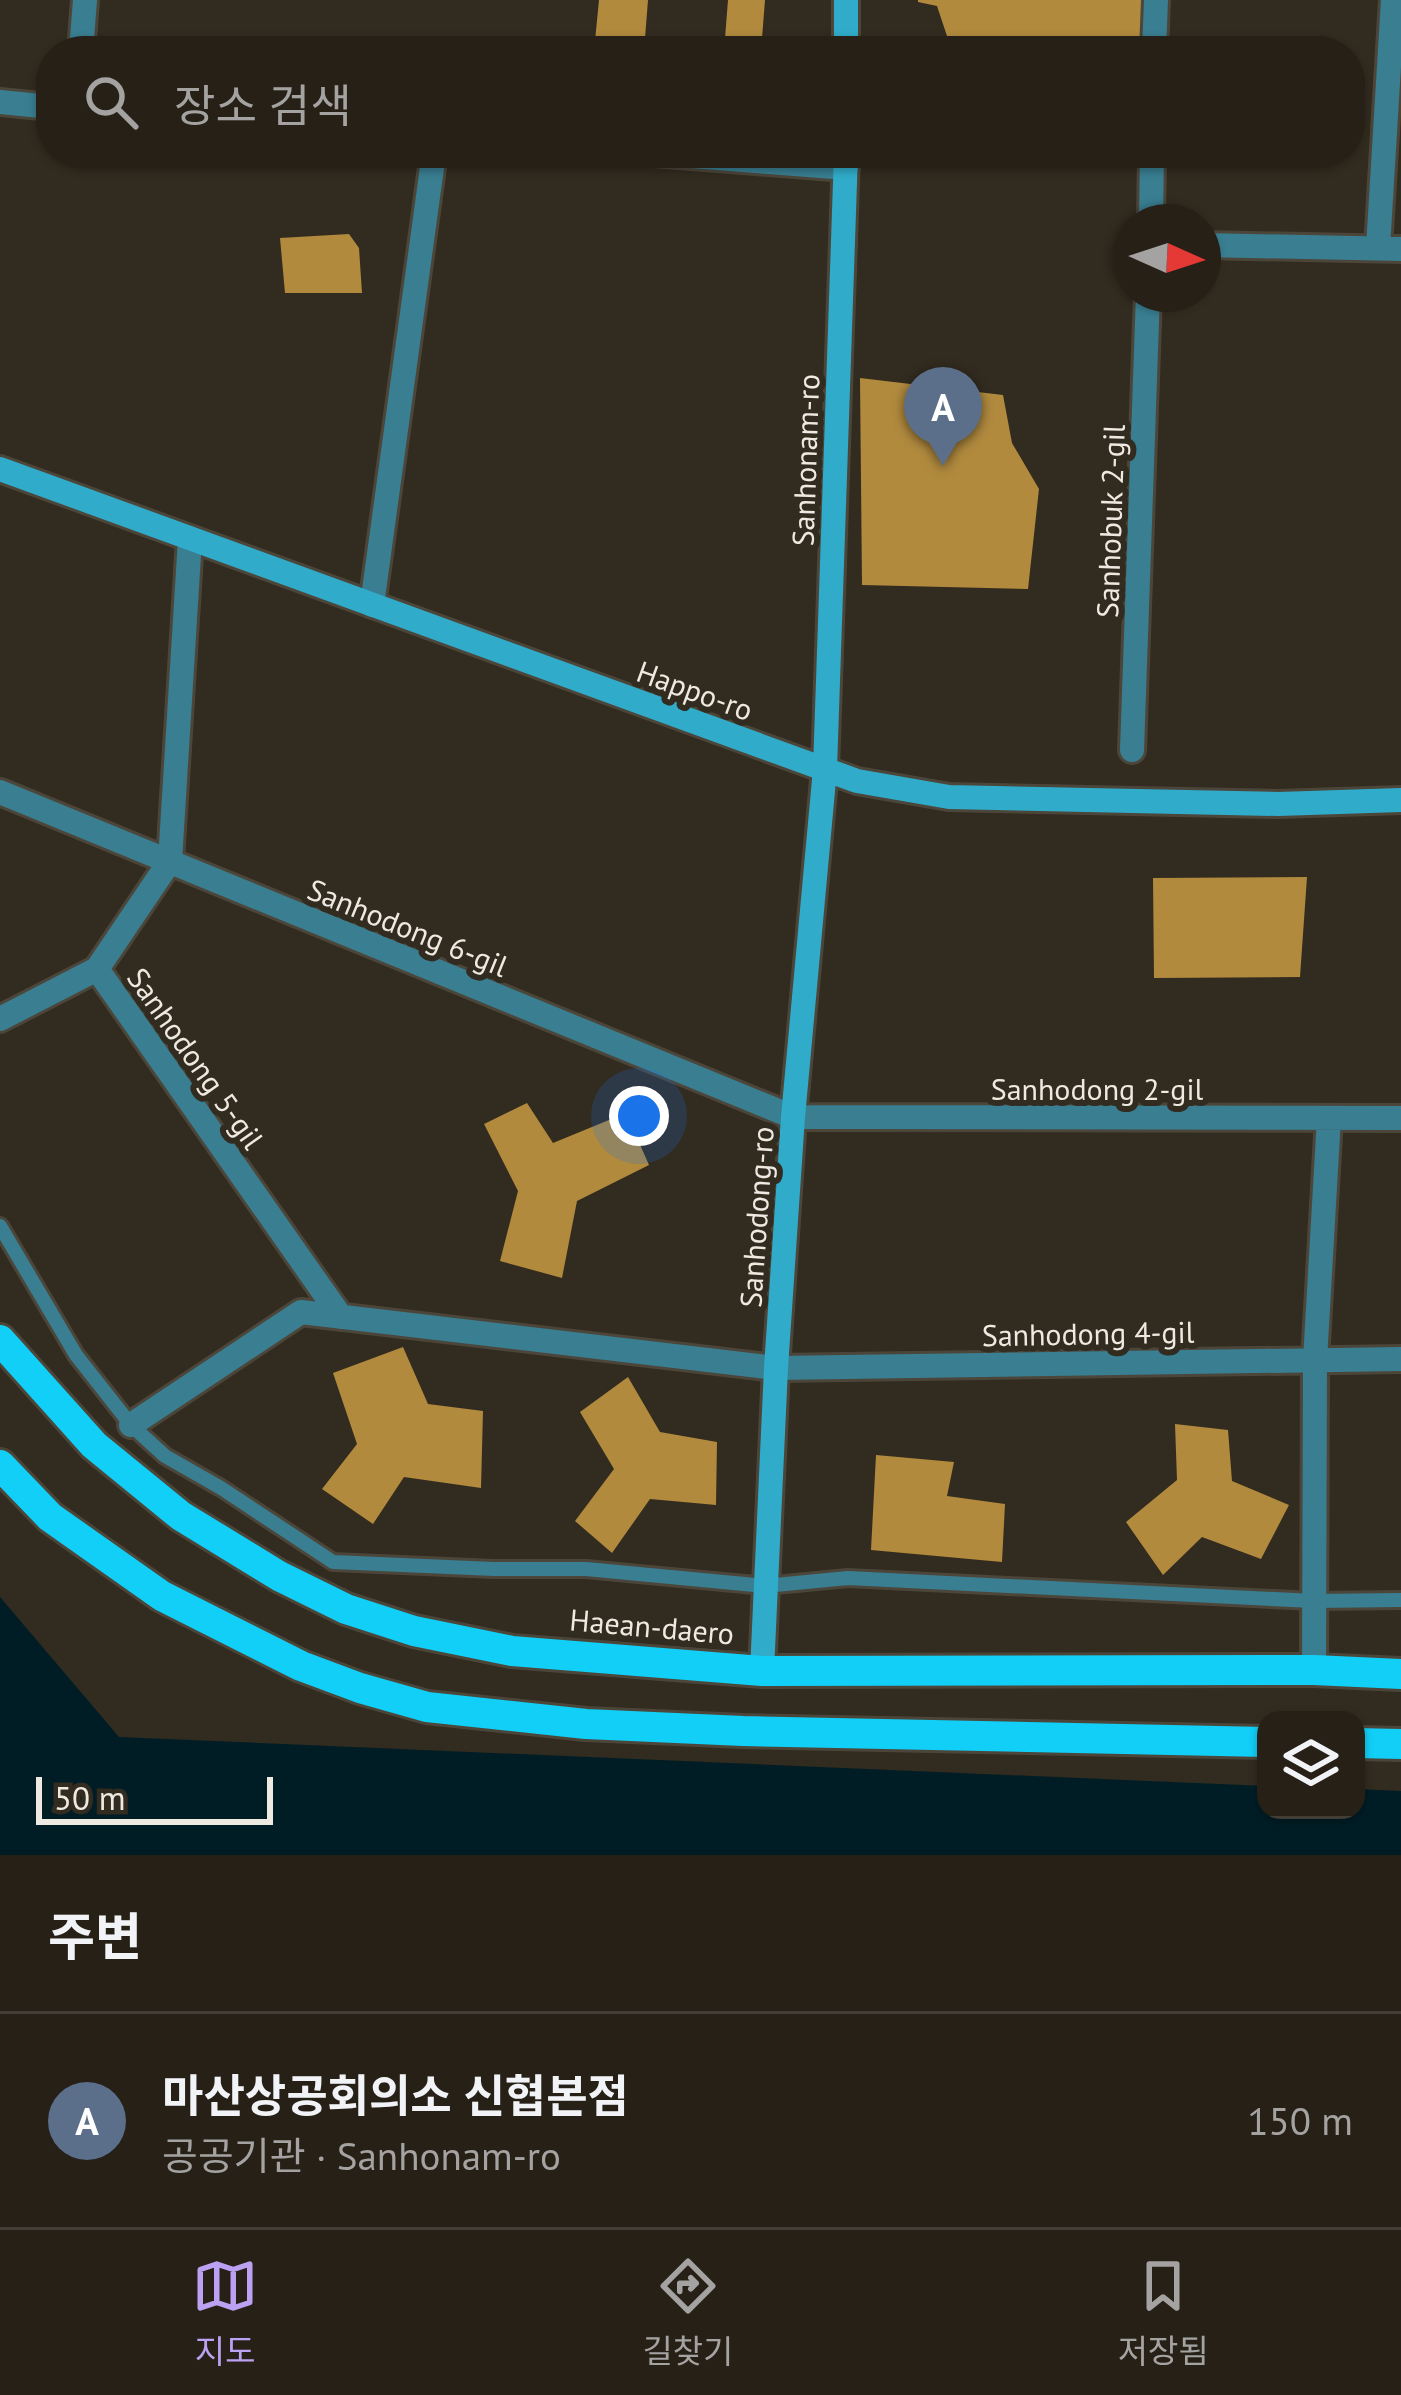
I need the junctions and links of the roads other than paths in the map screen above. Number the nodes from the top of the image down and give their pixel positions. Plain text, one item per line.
1 (85, 0) edge
2 (846, 0) edge
3 (1156, 0) edge
4 (1393, 0) edge
5 (82, 36) edge
6 (846, 36) edge
7 (1155, 36) edge
8 (0, 103) edge
9 (36, 105) edge
10 (432, 168) edge
11 (846, 168) edge
12 (1152, 168) edge
13 (1151, 204) edge
14 (1221, 245) edge
15 (1390, 249) edge
16 (1147, 312) edge
17 (0, 469) edge
18 (190, 539) junction
19 (372, 605) junction
20 (1132, 750) dead end
21 (825, 769) junction
22 (0, 792) edge
23 (1401, 800) edge
24 (170, 861) junction
25 (97, 969) junction
26 (0, 1019) edge
27 (794, 1117) junction
28 (1329, 1118) junction
29 (1401, 1118) edge
30 (0, 1226) edge
31 (341, 1317) junction
32 (0, 1340) edge
33 (1401, 1359) edge
34 (1315, 1360) junction
35 (776, 1367) junction
36 (130, 1425) junction
37 (0, 1465) edge
38 (765, 1586) junction
39 (1401, 1600) edge
40 (1313, 1601) junction
41 (1314, 1670) junction
42 (762, 1671) junction
43 (1401, 1674) edge
44 (1257, 1742) edge
45 (1365, 1744) edge
46 (1401, 1744) edge

1 - 5 street
2 - 6 main road
3 - 7 street
4 - 15 street
8 - 9 street
10 - 19 street
11 - 21 main road, Sanhonam-ro
12 - 13 street
14 - 15 street
16 - 20 street, Sanhobuk 2-gil
17 - 18 main road, Happo-ro
18 - 19 main road, Happo-ro
18 - 24 street
19 - 21 main road, Happo-ro
21 - 23 main road, Happo-ro
21 - 27 main road, Sanhodong-ro
22 - 24 street, Sanhodong 6-gil
24 - 25 street, Sanhodong 5-gil
24 - 27 street, Sanhodong 6-gil
25 - 26 street
25 - 31 street, Sanhodong 5-gil
27 - 28 street, Sanhodong 2-gil
27 - 35 main road, Sanhodong-ro
28 - 29 street, Sanhodong 2-gil
28 - 34 street
30 - 36 lane
31 - 35 street, Sanhodong 4-gil
31 - 36 street, Sanhodong 4-gil
32 - 42 main road, Haean-daero
33 - 34 street, Sanhodong 4-gil
34 - 35 street, Sanhodong 4-gil
34 - 40 street
35 - 38 main road, Sanhodong-ro
36 - 38 lane
37 - 44 main road
38 - 40 lane
38 - 42 main road, Sanhodong-ro
39 - 40 lane
40 - 41 street
41 - 42 main road, Haean-daero
41 - 43 main road, Haean-daero
45 - 46 main road

